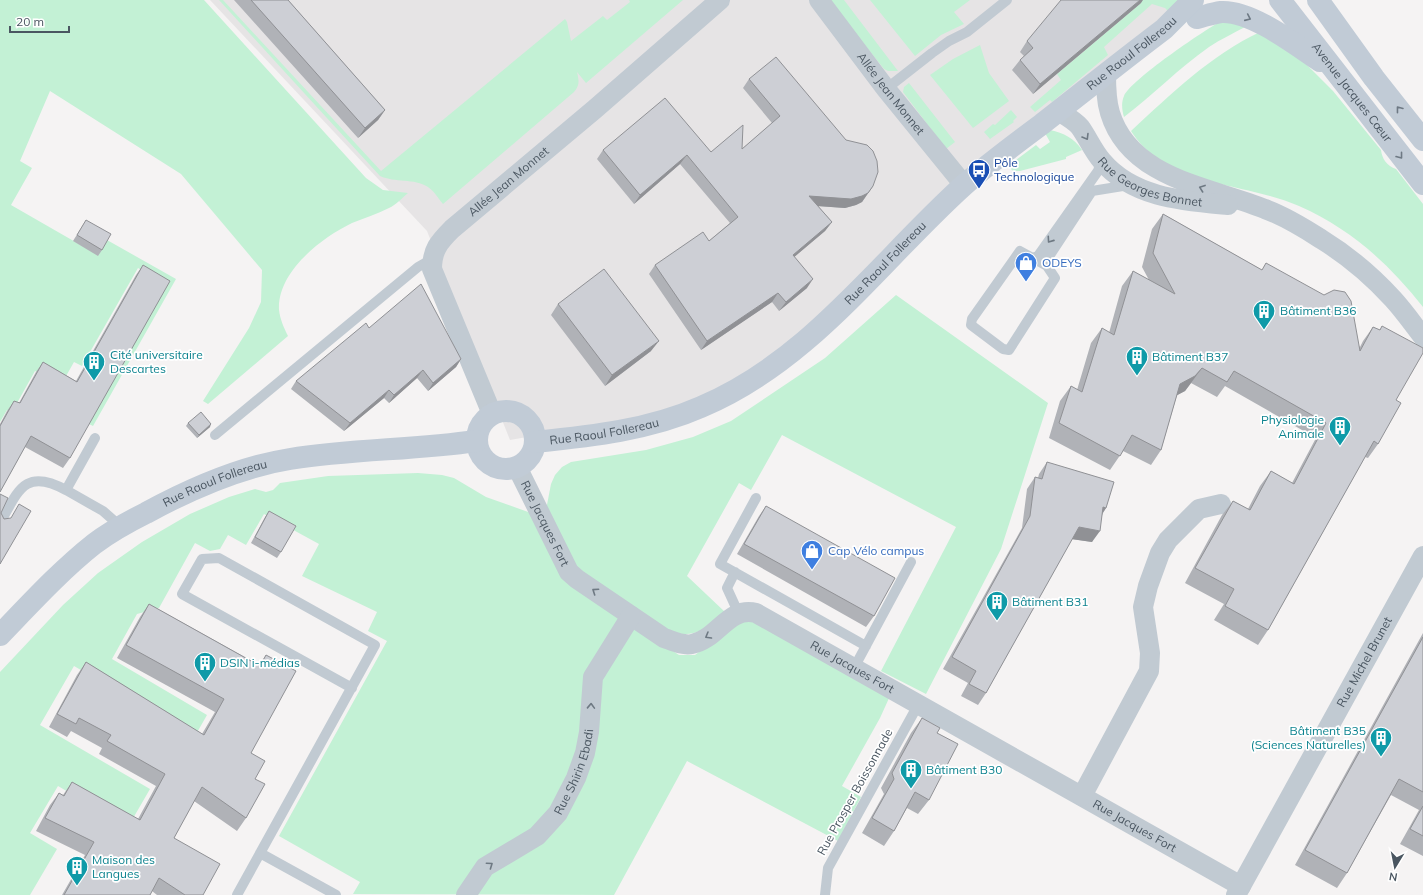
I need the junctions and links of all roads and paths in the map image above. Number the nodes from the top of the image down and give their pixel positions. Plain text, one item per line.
1 (720, 0) edge
2 (819, 0) edge
3 (1007, 0) edge
4 (1225, 0) edge
5 (1280, 0) edge
6 (1318, 0) edge
7 (1195, 9) edge
8 (1333, 70) junction
9 (1106, 74) junction
10 (886, 89) junction
11 (1058, 111) junction
12 (1423, 140) edge
13 (1102, 161) junction
14 (1423, 184) edge
15 (1132, 185) junction
16 (964, 186) junction
17 (1266, 209) junction
18 (1033, 258) junction
19 (432, 259) junction
20 (1046, 266) junction
21 (1423, 337) edge
22 (492, 414) junction
23 (215, 435) dead end
24 (95, 438) dead end
25 (476, 441) junction
26 (535, 442) junction
27 (517, 467) junction
28 (66, 490) junction
29 (756, 498) dead end
30 (1221, 504) dead end
31 (0, 524) edge
32 (120, 526) junction
33 (1423, 556) edge
34 (911, 562) dead end
35 (735, 572) junction
36 (738, 612) junction
37 (631, 616) junction
38 (0, 635) edge
39 (866, 646) junction
40 (854, 668) junction
41 (352, 688) junction
42 (918, 705) junction
43 (1082, 796) junction
44 (260, 853) junction
45 (1239, 890) edge
46 (237, 895) edge
47 (336, 895) edge
48 (466, 895) edge
49 (825, 895) edge

1 - 19 street, Allée Jean Monnet
2 - 10 street, Allée Jean Monnet
3 - 10 lane
4 - 7 street
5 - 8 street, Avenue Jacques Cœur
12 -> 6 street
7 -> 8 street
7 - 9 street, Rue Raoul Follereau
8 -> 14 street, Avenue Jacques Cœur
9 - 11 street, Rue Raoul Follereau
17 -> 9 street, Rue Georges Bonnet
10 - 16 street, Allée Jean Monnet
11 -> 13 street, Rue Georges Bonnet
11 - 16 street, Rue Raoul Follereau
13 - 15 street, Rue Georges Bonnet
13 -> 18 lane
15 - 17 street, Rue Georges Bonnet
15 - 20 lane
16 - 26 street, Rue Raoul Follereau
17 - 21 street, Rue Georges Bonnet
18 - 20 lane
18 - 20 lane
19 - 22 street
19 - 23 lane
22 - 25 street
22 - 26 street, Rue Raoul Follereau
24 - 28 lane
25 - 27 street
25 - 32 street, Rue Raoul Follereau
26 - 27 street, Rue Raoul Follereau
37 -> 27 street, Rue Jacques Fort
28 - 31 lane
28 - 32 lane
29 - 35 lane
30 - 43 street
32 - 38 street, Rue Raoul Follereau
33 - 45 street, Rue Michel Brunet
34 - 39 lane
35 - 36 lane
35 - 39 lane
36 -> 37 street, Rue Jacques Fort
36 - 40 street, Rue Jacques Fort
48 -> 37 street, Rue Shirin Ebadi
39 - 40 lane
40 - 42 street, Rue Jacques Fort
41 - 41 lane
41 - 44 lane
42 - 43 street, Rue Jacques Fort
42 - 49 lane, Rue Prosper Boissonnade
43 - 45 street, Rue Jacques Fort
44 - 46 lane
44 - 47 lane

